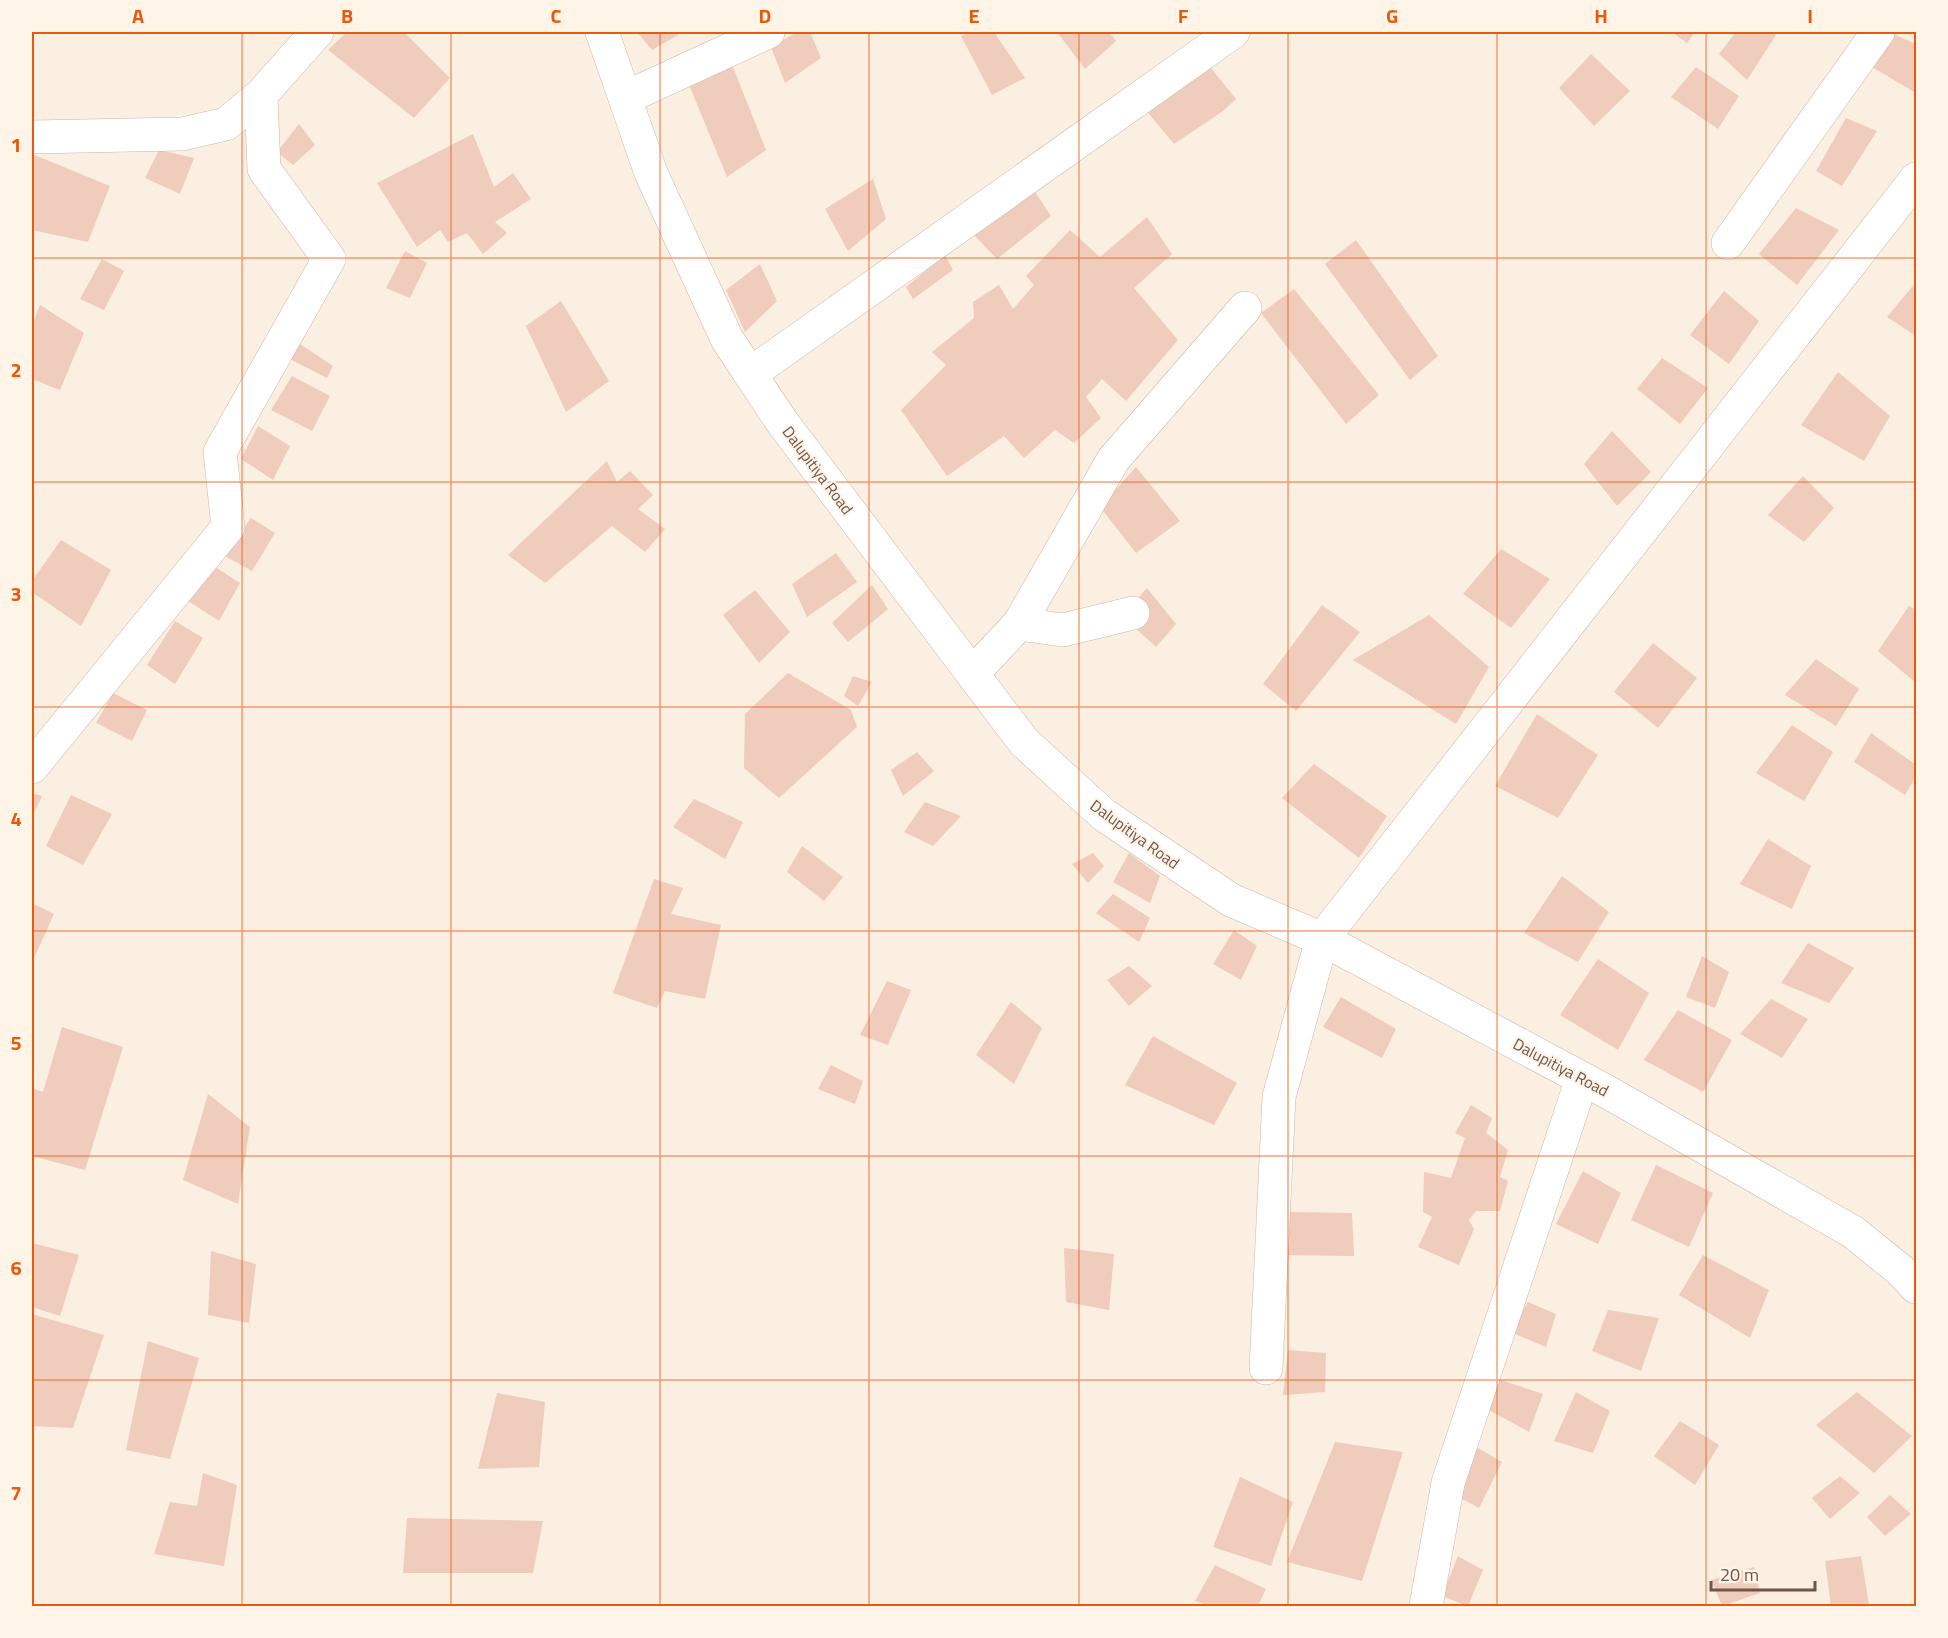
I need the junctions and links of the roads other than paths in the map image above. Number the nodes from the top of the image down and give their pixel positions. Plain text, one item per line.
1 (317, 32) edge
2 (602, 32) edge
3 (768, 32) edge
4 (1233, 32) edge
5 (1878, 32) edge
6 (261, 95) junction
7 (625, 98) junction
8 (32, 137) edge
9 (1917, 179) edge
10 (1728, 243) dead end
11 (1245, 308) dead end
12 (750, 374) junction
13 (1133, 613) dead end
14 (1019, 624) junction
15 (973, 673) junction
16 (32, 767) edge
17 (1322, 939) junction
18 (1582, 1078) junction
19 (1917, 1287) edge
20 (1266, 1368) dead end
21 (1426, 1606) edge

1 - 6 street
2 - 7 street, Dalupitiya Road
3 - 7 street
4 - 12 street
5 - 10 street
6 - 8 street
6 - 16 street
7 - 12 street, Dalupitiya Road
9 - 17 street
11 - 14 street
12 - 15 street, Dalupitiya Road
13 - 14 street
14 - 15 street
15 - 17 street, Dalupitiya Road
17 - 18 street, Dalupitiya Road
17 - 20 street
18 - 19 street, Dalupitiya Road
18 - 21 street

